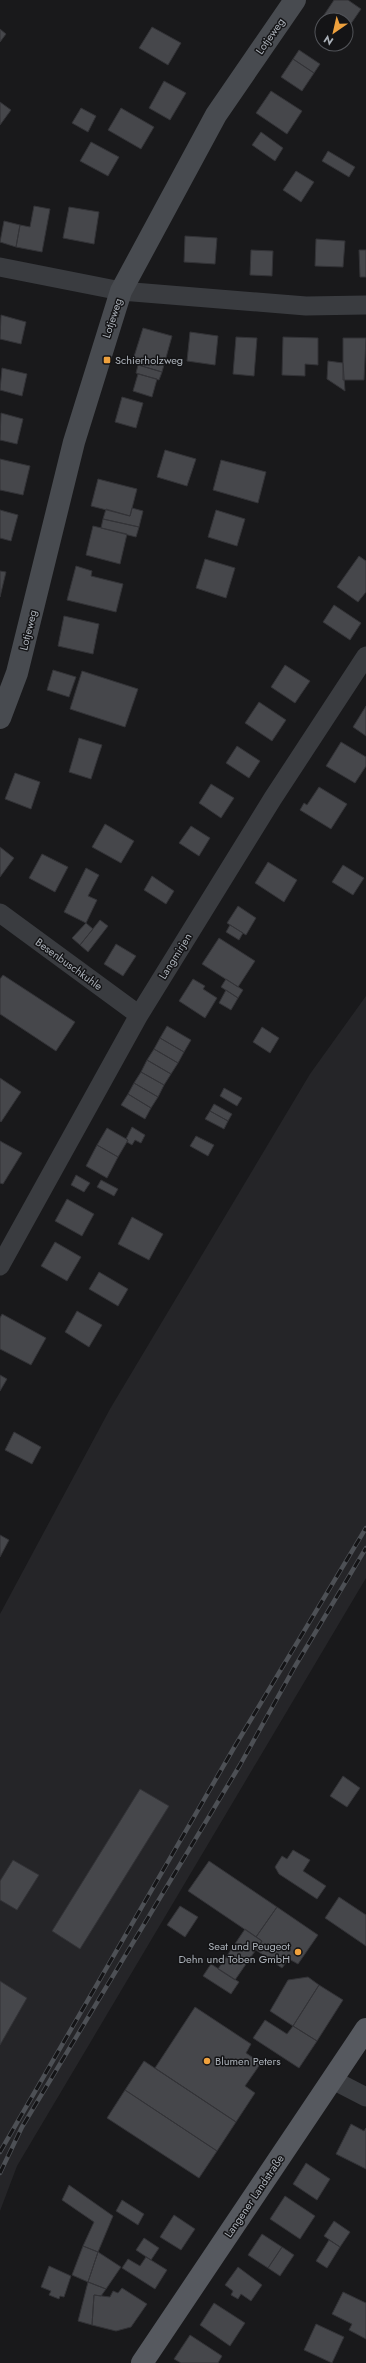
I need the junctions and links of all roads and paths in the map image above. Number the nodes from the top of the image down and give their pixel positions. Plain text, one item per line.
1 (295, 0) edge
2 (0, 267) edge
3 (121, 291) junction
4 (366, 305) edge
5 (366, 656) edge
6 (0, 718) edge
7 (0, 913) edge
8 (139, 1015) junction
9 (0, 1266) edge
10 (366, 2030) edge
11 (333, 2080) junction
12 (366, 2097) edge
13 (142, 2363) edge

1 - 3 street, Lotjeweg
2 - 3 street
3 - 4 street
3 - 6 street, Lotjeweg
5 - 8 street, Langmirjen
7 - 8 street, Besenbuschkuhle
8 - 9 street, Langmirjen
10 - 11 main road, Langener Landstraße
11 - 12 street
11 - 13 main road, Langener Landstraße

